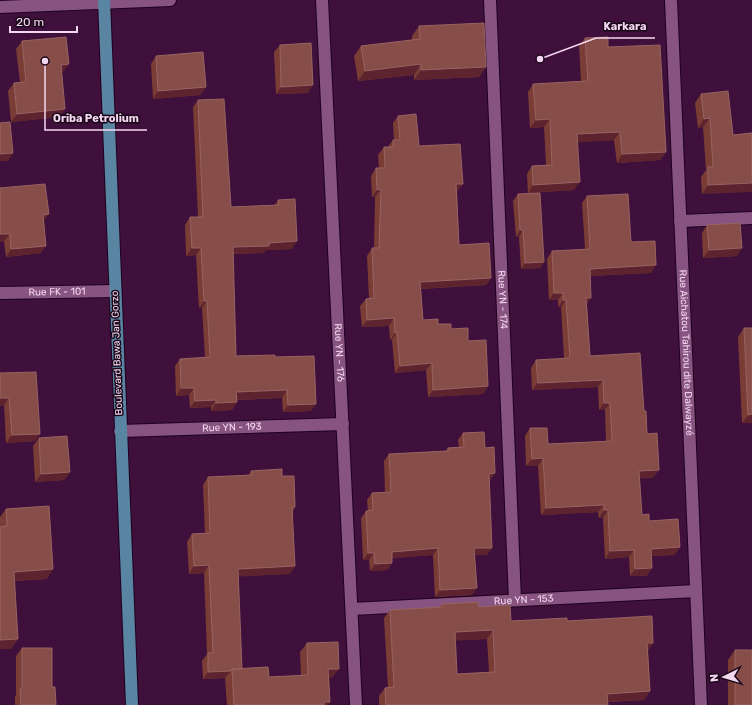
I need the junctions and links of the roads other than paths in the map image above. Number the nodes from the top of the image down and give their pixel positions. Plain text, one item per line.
1 (170, 0) edge
2 (322, 0) edge
3 (490, 0) edge
4 (671, 0) edge
5 (104, 2) edge
6 (0, 7) edge
7 (752, 218) edge
8 (680, 221) junction
9 (115, 291) junction
10 (0, 293) edge
11 (342, 424) junction
12 (120, 431) junction
13 (696, 591) junction
14 (515, 600) junction
15 (352, 609) junction
16 (132, 705) edge
17 (356, 705) edge
18 (701, 705) edge

1 - 5 street
2 - 11 street, Rue YN - 176
3 - 14 street, Rue YN - 174
4 - 8 street, Rue Aichatou Tahirou dite Dalwayzé
5 - 6 street
5 - 9 main road, Boulevard Bawa Jan Gorzo
7 - 8 street
8 - 13 street, Rue Aichatou Tahirou dite Dalwayzé
9 - 10 street, Rue FK - 101
9 - 12 main road, Boulevard Bawa Jan Gorzo
11 - 12 street, Rue YN - 193
11 - 15 street, Rue YN - 176
12 - 16 main road, Boulevard Bawa Jan Gorzo
13 - 14 street, Rue YN - 153
13 - 18 street, Rue Aichatou Tahirou dite Dalwayzé
14 - 15 street, Rue YN - 153
15 - 17 street, Rue YN - 176

